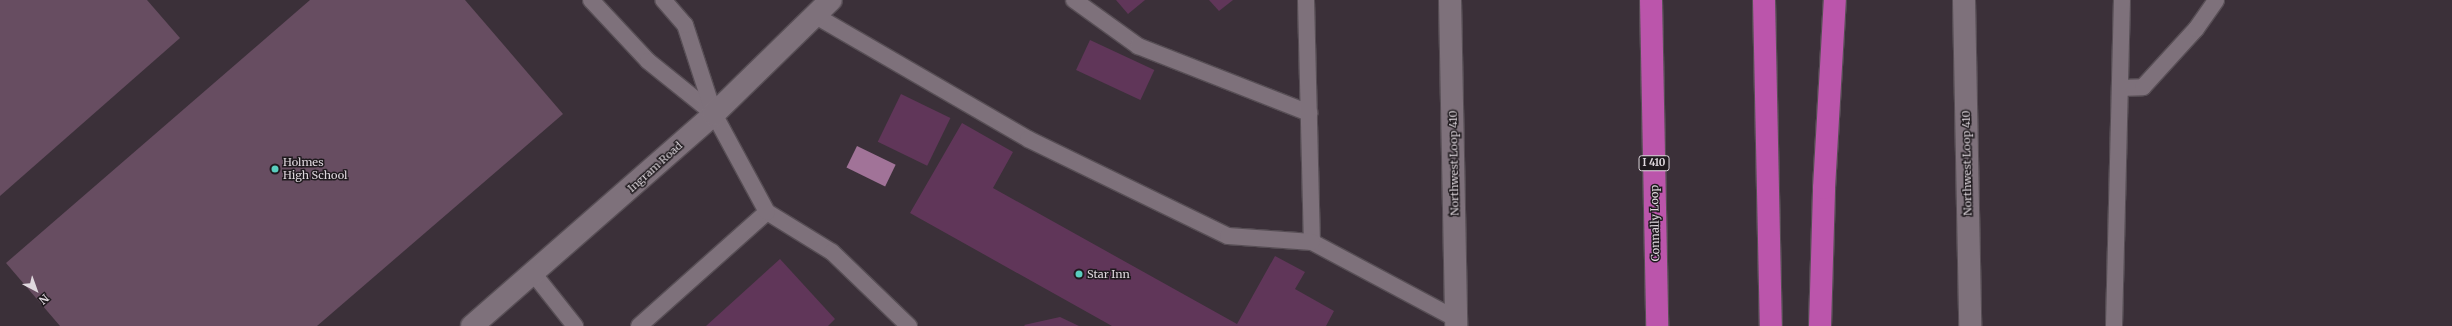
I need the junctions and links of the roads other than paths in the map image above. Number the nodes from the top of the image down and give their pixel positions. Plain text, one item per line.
1 (591, 0) edge
2 (663, 0) edge
3 (831, 0) edge
4 (1074, 0) edge
5 (1306, 0) edge
6 (1450, 0) edge
7 (1650, 0) edge
8 (1764, 0) edge
9 (1835, 0) edge
10 (1964, 0) edge
11 (2216, 0) edge
12 (2122, 2) edge
13 (816, 16) junction
14 (2120, 88) junction
15 (1309, 113) junction
16 (714, 114) junction
17 (767, 212) junction
18 (1312, 242) junction
19 (533, 273) junction
20 (1456, 322) edge
21 (472, 326) edge
22 (575, 326) edge
23 (639, 326) edge
24 (909, 326) edge
25 (1657, 326) edge
26 (1771, 326) edge
27 (1820, 326) edge
28 (1970, 326) edge
29 (2114, 326) edge

1 - 16 lane
2 - 16 lane
3 - 13 main road, Ingram Road
4 - 15 lane
5 - 15 lane
6 - 20 main road, Northwest Loop 410
7 - 25 highway, Connally Loop / I 410
8 - 26 highway
9 - 27 highway
10 - 28 main road, Northwest Loop 410
11 - 14 lane
12 - 14 lane
13 - 16 main road, Ingram Road
13 - 18 lane
14 - 29 lane
15 - 18 lane
16 - 17 lane
16 - 19 main road, Ingram Road
17 - 23 lane
17 - 24 lane
18 - 20 lane
19 - 21 main road, Ingram Road
19 - 22 lane

